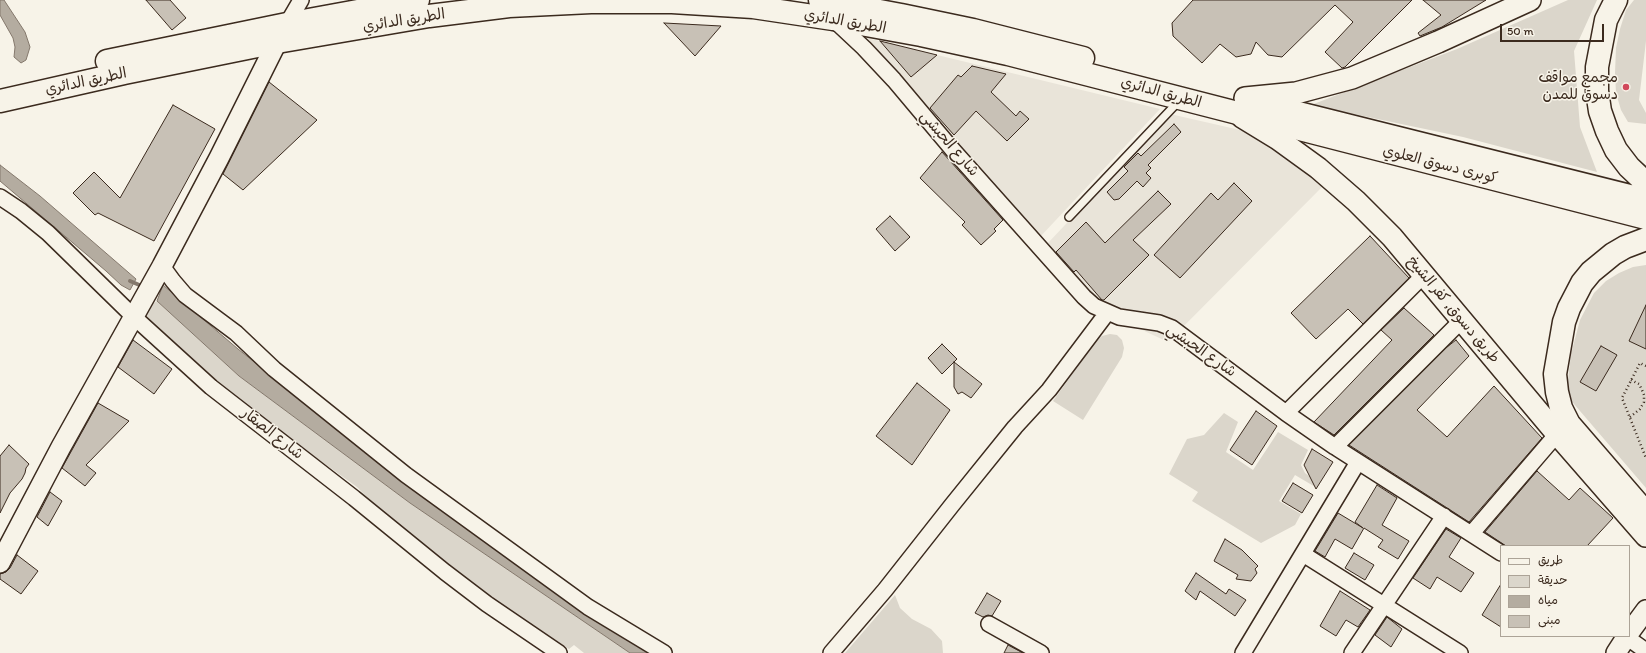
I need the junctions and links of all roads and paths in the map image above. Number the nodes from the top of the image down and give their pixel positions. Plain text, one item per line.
1 (301, 0) edge
2 (418, 0) edge
3 (820, 0) edge
4 (1530, 0) edge
5 (1616, 0) edge
6 (833, 19) junction
7 (288, 24) junction
8 (277, 42) junction
9 (0, 85) edge
10 (1181, 99) junction
11 (0, 101) edge
12 (1237, 105) junction
13 (1646, 183) edge
14 (0, 197) edge
15 (1646, 200) edge
16 (1069, 217) dead end
17 (1646, 218) edge
18 (1646, 239) edge
19 (159, 271) junction
20 (1424, 275) junction
21 (135, 313) junction
22 (1107, 313) junction
23 (1462, 320) junction
24 (1646, 366) edge
25 (1631, 380) junction
26 (1286, 413) junction
27 (1630, 417) junction
28 (1557, 434) junction
29 (1335, 447) junction
30 (1646, 458) edge
31 (1358, 462) junction
32 (1646, 513) edge
33 (1444, 516) junction
34 (1472, 533) junction
35 (1646, 536) edge
36 (1500, 552) edge
37 (1303, 554) junction
38 (0, 563) edge
39 (1384, 605) junction
40 (1646, 610) edge
41 (989, 624) dead end
42 (1630, 632) edge
43 (1626, 637) edge
44 (1628, 637) edge
45 (1646, 652) edge
46 (559, 653) edge
47 (664, 653) edge
48 (831, 653) edge
49 (1041, 653) edge
50 (1243, 653) edge
51 (1352, 653) edge
52 (1460, 653) edge
53 (1616, 653) edge

1 - 7 street
2 - 7 highway, الطريق الدائري
3 - 12 highway, الطريق الدائري
4 - 12 main road
5 - 13 highway
6 - 8 highway, الطريق الدائري
6 - 10 highway, الطريق الدائري
6 - 22 street, شارع الحبشي
7 - 9 highway, الطريق الدائري
8 - 11 highway, الطريق الدائري
8 - 19 street
10 - 12 highway, الطريق الدائري
10 - 16 lane
12 - 15 highway, كوبرى دسوق العلوي
12 - 17 highway, كوبرى دسوق العلوي
12 - 20 main road, طريق دسوق, كفر الشيخ
14 - 21 street, شارع الصقار
18 - 32 highway
19 - 21 street
19 - 47 street
20 - 23 main road, طريق دسوق, كفر الشيخ
20 - 26 street
21 - 38 street
21 - 46 street, شارع الصقار
22 - 26 street, شارع الحبشي
22 - 48 street
23 - 28 main road, طريق دسوق, كفر الشيخ
23 - 29 street
24 - 25 path
25 - 27 path
25 - 27 path
26 - 29 street, شارع الحبشي
27 - 30 path
28 - 34 street
28 - 35 main road, طريق دسوق, كفر الشيخ
29 - 31 street, شارع الحبشي
31 - 33 street, شارع الحبشي
31 - 37 street
33 - 34 street, شارع الحبشي
33 - 39 street
34 - 36 street, شارع الحبشي
37 - 39 street
37 - 50 street
39 - 51 street
39 - 52 street
40 - 42 street
41 - 49 street
43 - 53 street
44 - 45 street

